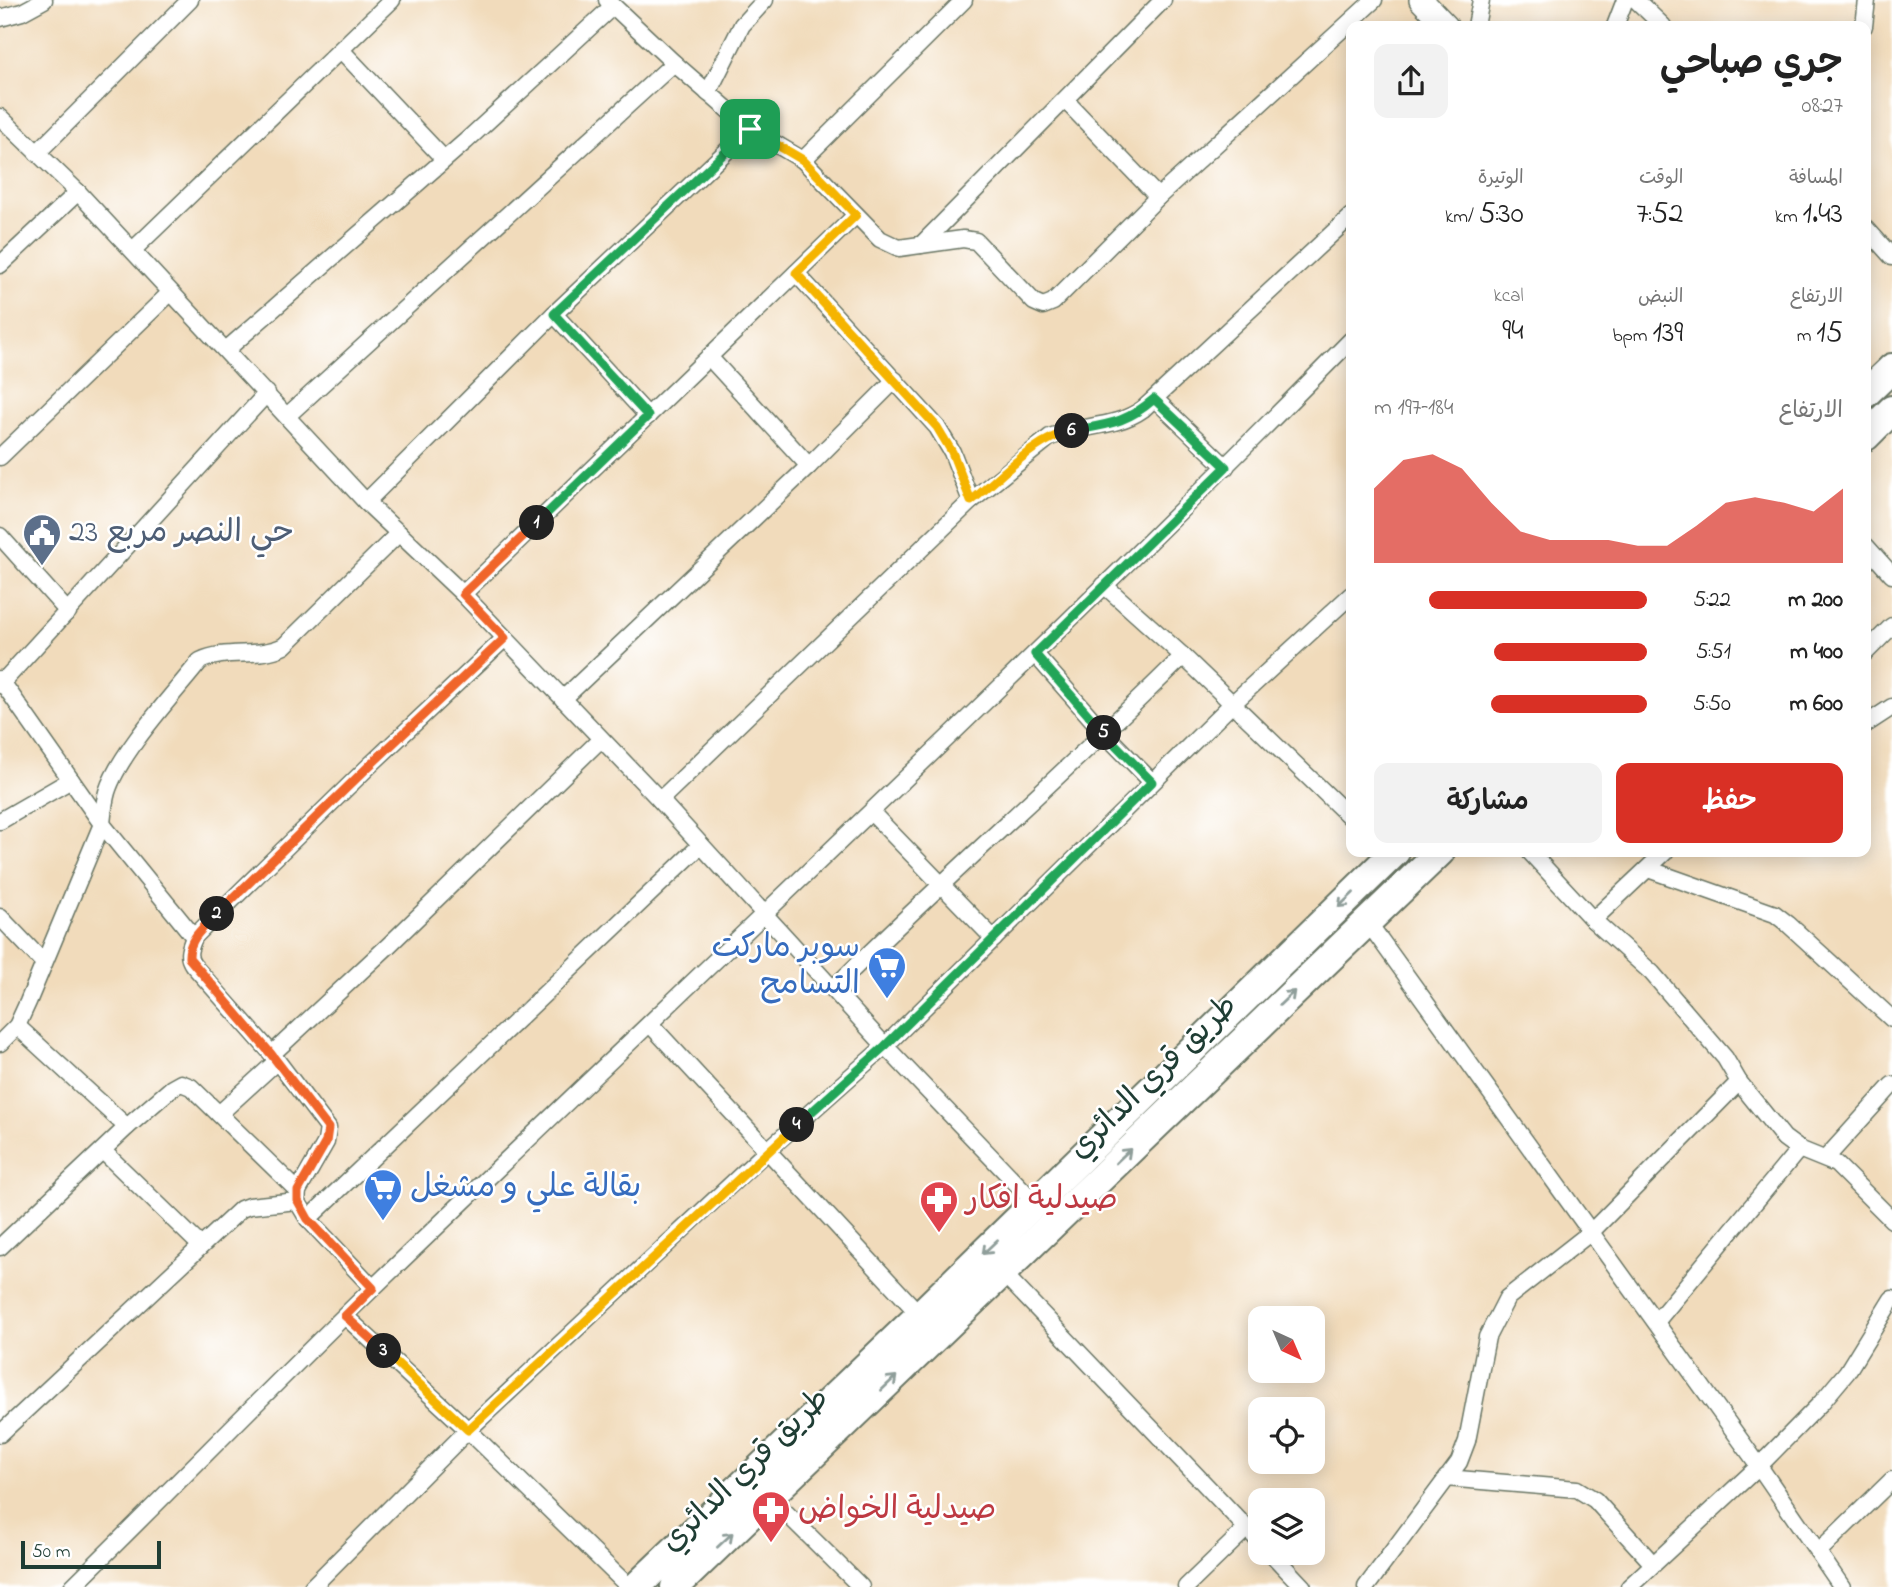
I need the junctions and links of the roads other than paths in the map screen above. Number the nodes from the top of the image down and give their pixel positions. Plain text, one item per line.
1 (44, 0) edge
2 (190, 0) edge
3 (392, 0) edge
4 (765, 0) edge
5 (964, 0) edge
6 (1163, 0) edge
7 (1374, 0) edge
8 (1421, 0) edge
9 (1480, 0) edge
10 (1625, 0) edge
11 (1636, 0) edge
12 (1867, 0) edge
13 (610, 3) edge
14 (0, 18) edge
15 (1351, 21) edge
16 (1441, 21) edge
17 (1477, 21) edge
18 (1617, 21) edge
19 (1658, 21) edge
20 (1865, 21) edge
21 (1346, 26) edge
22 (341, 50) junction
23 (674, 63) junction
24 (708, 93) junction
25 (1065, 100) junction
26 (0, 117) edge
27 (750, 129) junction
28 (37, 153) junction
29 (444, 159) junction
30 (803, 160) junction
31 (78, 192) junction
32 (1158, 197) junction
33 (856, 215) junction
34 (1346, 221) edge
35 (1871, 234) edge
36 (920, 245) junction
37 (132, 250) junction
38 (1892, 257) edge
39 (0, 265) edge
40 (796, 273) junction
41 (170, 293) junction
42 (554, 314) junction
43 (1346, 345) edge
44 (226, 350) junction
45 (709, 357) junction
46 (1892, 368) edge
47 (895, 380) junction
48 (1871, 388) edge
49 (267, 393) junction
50 (1154, 399) junction
51 (1892, 410) edge
52 (287, 416) junction
53 (648, 416) junction
54 (1871, 429) edge
55 (0, 457) edge
56 (809, 466) junction
57 (1226, 467) junction
58 (971, 501) junction
59 (366, 502) junction
60 (399, 533) junction
61 (0, 536) edge
62 (1871, 552) edge
63 (1892, 575) edge
64 (1104, 584) junction
65 (463, 594) junction
66 (1346, 600) edge
67 (68, 612) junction
68 (1892, 626) edge
69 (505, 638) junction
70 (1871, 647) edge
71 (1035, 654) junction
72 (1183, 656) junction
73 (1, 682) edge
74 (563, 699) junction
75 (1231, 705) junction
76 (1892, 707) edge
77 (1871, 721) edge
78 (1105, 734) junction
79 (601, 739) junction
80 (72, 780) junction
81 (1152, 782) junction
82 (660, 800) junction
83 (871, 812) junction
84 (1346, 812) edge
85 (0, 821) edge
86 (102, 824) junction
87 (701, 845) junction
88 (1388, 857) edge
89 (1435, 857) edge
90 (1535, 857) edge
91 (1660, 857) edge
92 (1648, 869) junction
93 (942, 886) junction
94 (763, 915) junction
95 (0, 917) edge
96 (1593, 920) junction
97 (1367, 921) junction
98 (194, 937) junction
99 (994, 939) junction
100 (43, 962) junction
101 (833, 989) junction
102 (1892, 1019) edge
103 (650, 1024) junction
104 (17, 1026) junction
105 (0, 1043) edge
106 (885, 1046) junction
107 (274, 1058) junction
108 (1739, 1082) junction
109 (1892, 1085) edge
110 (219, 1114) junction
111 (127, 1128) junction
112 (1798, 1149) junction
113 (768, 1150) junction
114 (103, 1151) junction
115 (1826, 1158) junction
116 (298, 1196) junction
117 (1044, 1213) junction
118 (308, 1219) junction
119 (1892, 1220) edge
120 (1591, 1232) junction
121 (201, 1246) junction
122 (0, 1247) edge
123 (1003, 1273) junction
124 (373, 1288) junction
125 (1892, 1299) edge
126 (920, 1315) junction
127 (345, 1316) junction
128 (1656, 1322) junction
129 (468, 1430) junction
130 (0, 1434) edge
131 (1759, 1466) junction
132 (1446, 1478) junction
133 (1892, 1480) edge
134 (770, 1497) junction
135 (1247, 1528) joint
136 (1818, 1552) junction
137 (1653, 1564) junction
138 (1282, 1565) edge
139 (1637, 1584) edge
140 (72, 1587) edge
141 (312, 1587) edge
142 (629, 1587) edge
143 (636, 1587) edge
144 (675, 1587) edge
145 (861, 1587) edge
146 (1186, 1587) edge
147 (1303, 1587) edge
148 (1366, 1587) edge
149 (1842, 1587) edge

1 - 14 street
2 - 28 street
3 - 22 street
4 - 24 street
5 - 30 street
6 - 25 street
7 - 15 street
8 - 16 main road
9 - 17 street
10 - 18 street
11 - 19 street
12 - 20 street
13 - 23 street
13 - 29 street
21 - 32 street
22 - 29 street
22 - 37 street
23 - 24 street
23 - 52 street
24 - 27 street
25 - 32 street
25 - 36 street
26 - 28 street
27 - 30 street
27 - 42 street
28 - 31 street
29 - 44 street
30 - 33 street
31 - 37 street
31 - 39 street
32 - 36 street
33 - 36 street
33 - 40 street
34 - 50 street
35 - 38 street
37 - 41 street
40 - 45 street
40 - 47 street
41 - 44 street
41 - 55 street
42 - 53 street
42 - 59 street
43 - 57 street
44 - 49 street
45 - 53 street
45 - 56 street
46 - 48 highway
47 - 56 street
47 - 58 street
49 - 52 street
49 - 67 street
50 - 57 street
50 - 58 street
51 - 54 highway
52 - 59 street
53 - 65 street
56 - 74 street
57 - 64 street
58 - 82 street
59 - 60 street
60 - 65 street
60 - 86 street
61 - 67 street
62 - 63 street
64 - 71 street
64 - 72 street
65 - 69 street
66 - 75 street
67 - 73 street
68 - 70 street
69 - 74 street
69 - 98 street
71 - 78 street
71 - 83 street
72 - 75 street
72 - 78 street
73 - 80 street
74 - 79 street
75 - 81 street
75 - 84 street
76 - 77 street
78 - 81 street
78 - 93 street
79 - 82 street
79 - 107 street
80 - 85 street
80 - 86 street
81 - 99 street
82 - 87 street
83 - 93 street
83 - 94 street
86 - 98 street
86 - 100 street
87 - 94 street
87 - 118 street
88 -> 117 highway, طريق قري الدائري
89 - 97 highway, طريق قري الدائري
90 - 96 street
91 - 92 street
92 - 96 street
92 - 102 street
93 - 99 street
93 - 101 street
94 - 101 street
94 - 103 street
95 - 100 street
96 - 108 street
117 -> 97 highway, طريق قري الدائري
97 - 120 street
98 - 107 street
99 - 106 street
100 - 104 street
101 - 106 street
103 - 113 street
103 - 124 street
104 - 105 street
104 - 111 street
106 - 113 street
106 - 117 street
107 - 110 street
107 - 116 street
108 - 112 street
108 - 120 street
109 - 115 street
110 - 111 street
110 - 116 street
111 - 114 street
112 - 115 street
112 - 128 street
113 - 126 street
113 - 129 street
114 - 121 street
114 - 122 street
115 - 119 street
116 - 118 street
116 - 121 street
117 - 123 highway, طريق قري الدائري
117 -> 126 highway, طريق قري الدائري
118 - 124 street
120 - 128 street
120 - 132 street
121 - 130 street
134 -> 123 highway, طريق قري الدائري
123 - 135 street
124 - 127 street
125 - 131 street
126 - 143 highway, طريق قري الدائري
127 - 129 street
127 - 140 street
128 - 131 street
129 - 141 street
129 - 142 street
131 - 136 street
131 - 137 street
132 - 137 street
132 - 148 street
133 - 136 street
144 -> 134 highway, طريق قري الدائري
134 - 145 street
135 - 146 street
136 - 149 street
137 - 139 street
138 - 147 street

